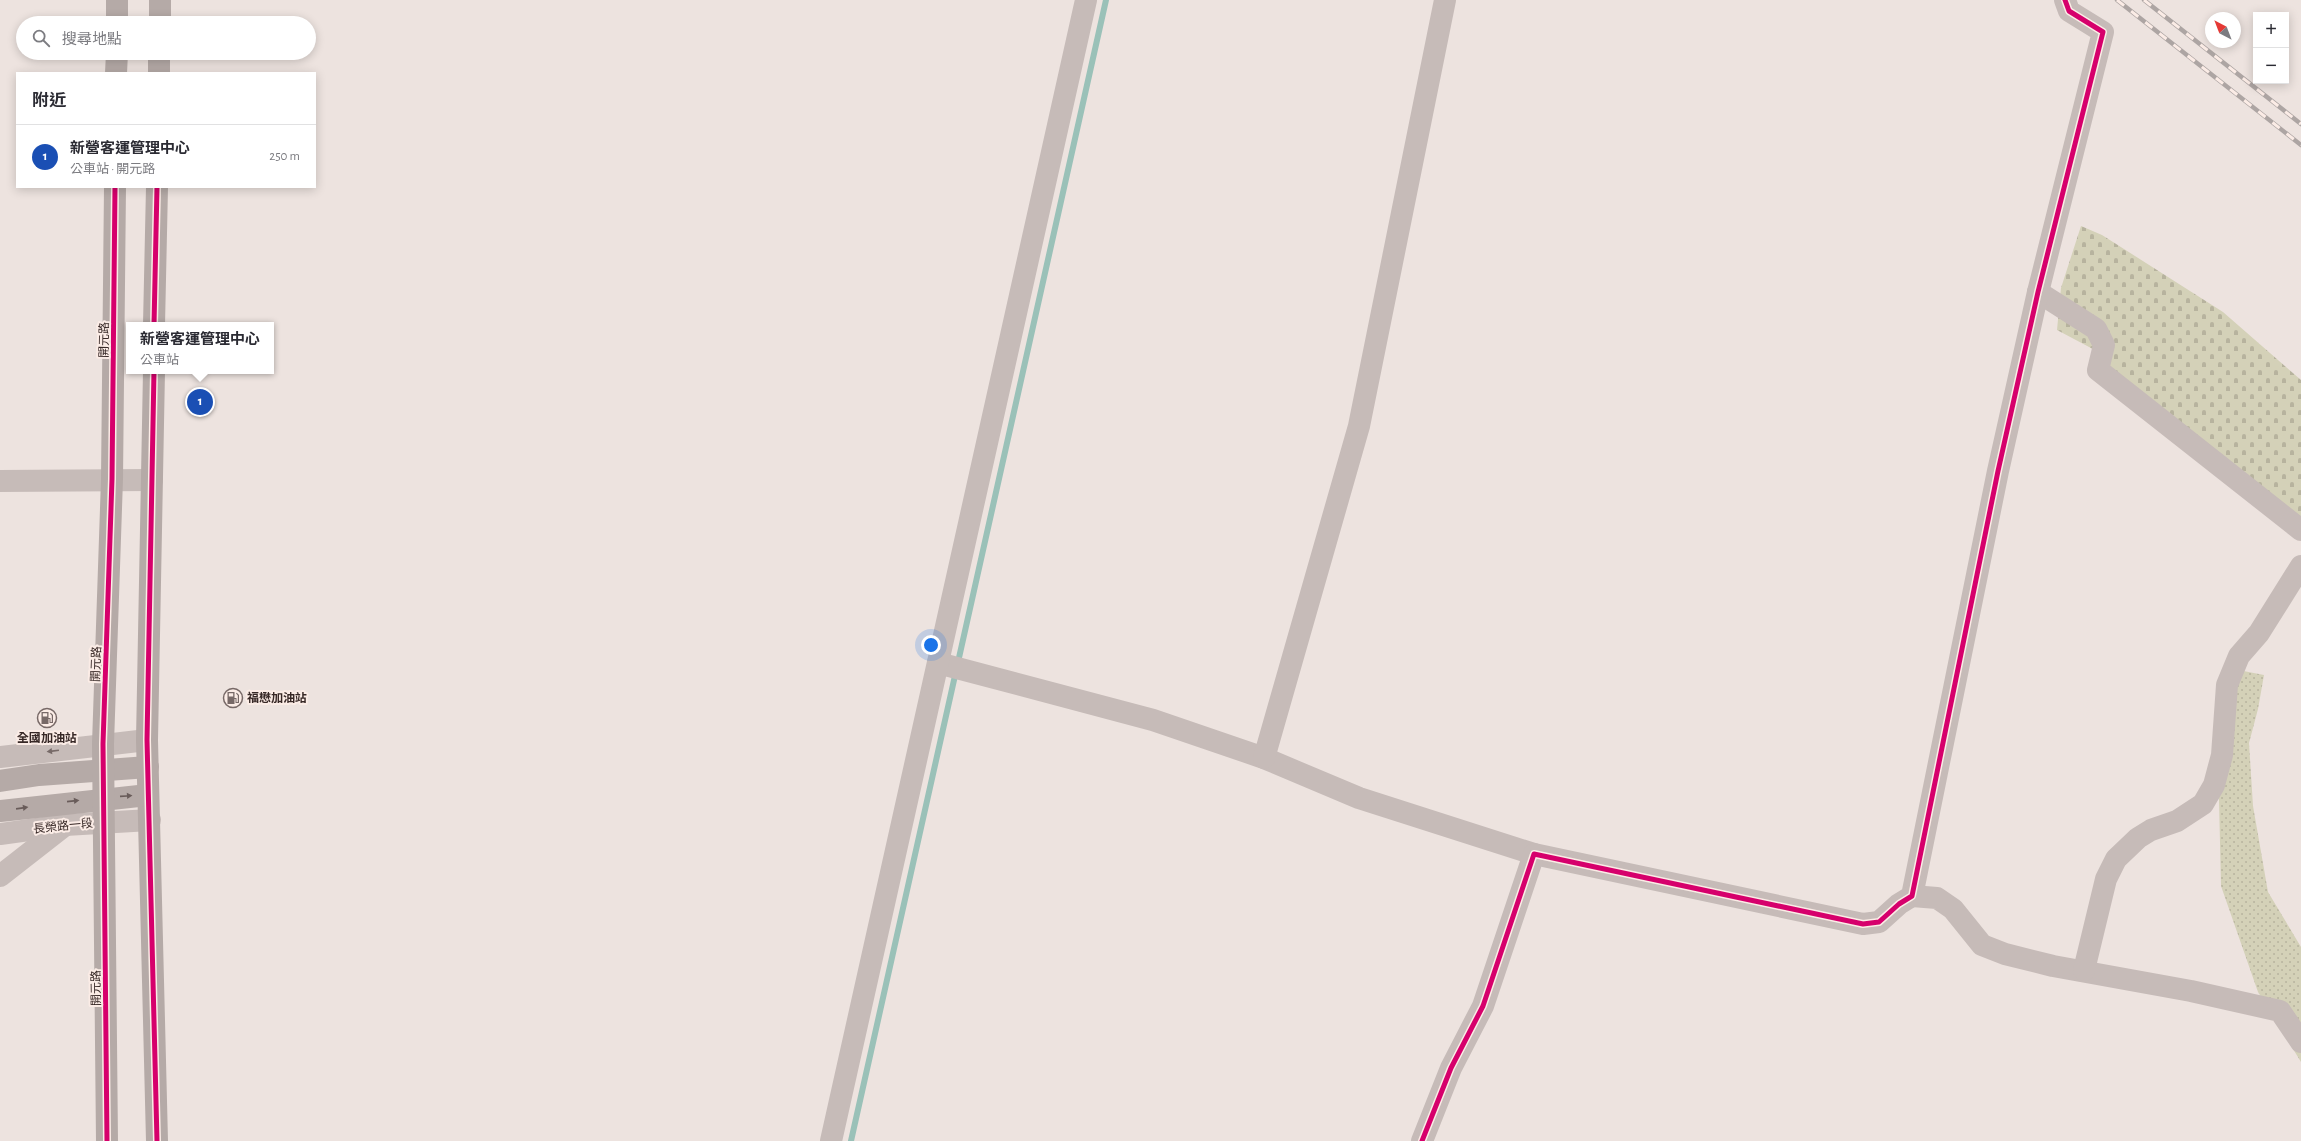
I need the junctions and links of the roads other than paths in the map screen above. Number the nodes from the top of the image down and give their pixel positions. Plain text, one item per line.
1 (117, 0) edge
2 (160, 0) edge
3 (1086, 0) edge
4 (1445, 0) edge
5 (2065, 0) edge
6 (117, 16) edge
7 (160, 16) edge
8 (117, 60) edge
9 (159, 60) edge
10 (116, 72) edge
11 (159, 72) edge
12 (115, 188) edge
13 (157, 188) edge
14 (2038, 292) junction
15 (154, 322) edge
16 (154, 374) edge
17 (112, 479) junction
18 (152, 480) junction
19 (0, 481) edge
20 (2301, 530) edge
21 (2301, 566) edge
22 (938, 663) junction
23 (147, 740) junction
24 (103, 744) junction
25 (0, 757) edge
26 (1264, 758) junction
27 (148, 767) junction
28 (103, 770) junction
29 (0, 781) edge
30 (148, 795) junction
31 (103, 798) junction
32 (0, 811) edge
33 (150, 820) junction
34 (104, 822) junction
35 (65, 825) junction
36 (0, 834) edge
37 (1534, 854) junction
38 (0, 876) edge
39 (1912, 896) junction
40 (2084, 970) junction
41 (2301, 1042) edge
42 (107, 1141) edge
43 (157, 1141) edge
44 (831, 1141) edge
45 (1422, 1141) edge

1 - 6 main road
2 - 7 main road
3 - 22 street
4 - 26 street
5 - 14 street
8 - 10 main road
9 - 11 main road
12 - 17 main road, 開元路
13 - 15 main road
14 - 20 street
14 - 39 street
16 - 18 main road
17 - 18 street
17 - 19 street
17 - 24 main road, 開元路
18 - 23 main road
21 - 40 street
22 - 26 street
22 - 44 street
23 - 24 street
23 - 27 main road
24 -> 25 street
24 - 28 main road, 開元路
26 - 37 street
27 - 28 main road
27 - 30 main road
28 - 29 main road
28 - 31 main road, 開元路
31 -> 30 main road, 長榮路一段
30 - 33 main road
32 -> 31 main road, 長榮路一段
31 - 34 main road, 開元路
33 - 34 street, 長榮路一段
33 - 43 main road
34 - 35 street, 長榮路一段
34 - 42 main road, 開元路
35 - 36 street, 長榮路一段
35 - 38 street
37 - 39 street
37 - 45 street
39 - 40 street
40 - 41 street

